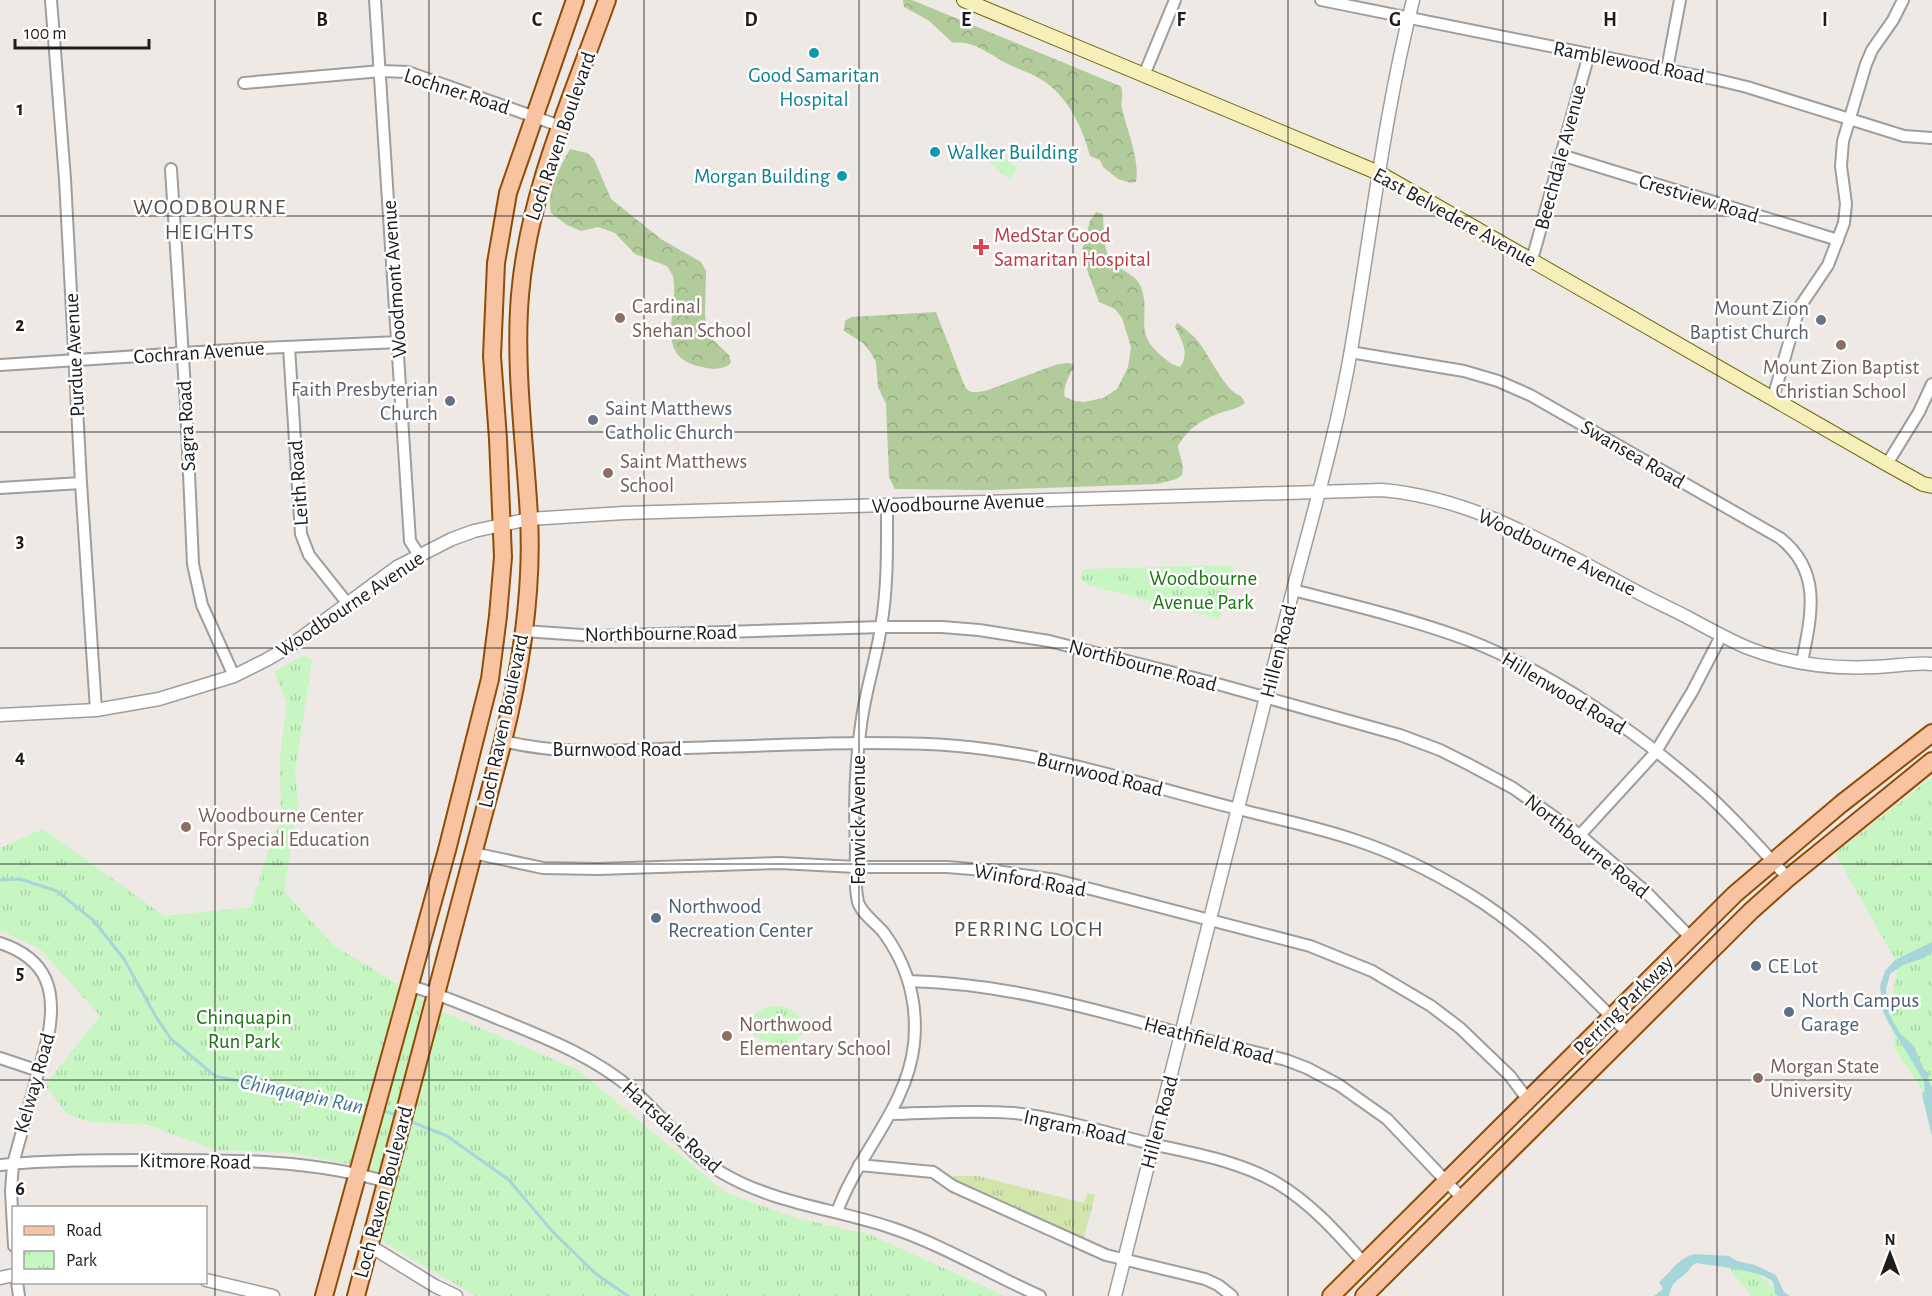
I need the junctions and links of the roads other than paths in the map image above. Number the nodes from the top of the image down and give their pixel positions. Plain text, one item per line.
1 (51, 0) edge
2 (375, 0) edge
3 (575, 0) edge
4 (607, 0) edge
5 (963, 0) edge
6 (1175, 0) edge
7 (1321, 0) edge
8 (1413, 0) edge
9 (1680, 0) edge
10 (1904, 0) edge
11 (1408, 19) junction
12 (1589, 54) junction
13 (1667, 69) junction
14 (381, 71) junction
15 (1144, 75) junction
16 (244, 83) dead end
17 (535, 117) junction
18 (1850, 118) junction
19 (560, 126) junction
20 (1932, 138) edge
21 (1561, 155) junction
22 (171, 169) dead end
23 (1379, 173) junction
24 (1838, 240) junction
25 (1532, 260) junction
26 (399, 342) junction
27 (289, 347) junction
28 (1350, 352) junction
29 (183, 353) junction
30 (74, 360) junction
31 (0, 365) edge
32 (1932, 384) edge
33 (1773, 398) junction
34 (1887, 464) junction
35 (81, 483) junction
36 (1927, 485) edge
37 (0, 488) edge
38 (1320, 492) junction
39 (1932, 495) edge
40 (887, 505) junction
41 (529, 519) junction
42 (502, 525) junction
43 (419, 555) junction
44 (1293, 590) junction
45 (348, 604) junction
46 (881, 627) junction
47 (524, 631) junction
48 (1721, 636) junction
49 (493, 656) junction
50 (520, 659) junction
51 (1802, 662) junction
52 (1930, 663) edge
53 (234, 676) junction
54 (1267, 699) junction
55 (96, 710) junction
56 (0, 715) edge
57 (1932, 733) edge
58 (503, 741) junction
59 (858, 743) junction
60 (1655, 753) junction
61 (1932, 761) edge
62 (462, 791) junction
63 (487, 799) junction
64 (1239, 810) junction
65 (1580, 835) junction
66 (473, 853) junction
67 (1772, 861) junction
68 (856, 867) junction
69 (1788, 878) junction
70 (1210, 921) junction
71 (1690, 937) junction
72 (0, 943) edge
73 (909, 981) junction
74 (410, 986) junction
75 (436, 993) junction
76 (1611, 1017) junction
77 (1628, 1033) junction
78 (1181, 1034) junction
79 (0, 1058) edge
80 (39, 1071) junction
81 (1528, 1100) junction
82 (891, 1114) junction
83 (1152, 1144) junction
84 (13, 1164) junction
85 (0, 1165) edge
86 (859, 1165) junction
87 (359, 1173) junction
88 (387, 1182) junction
89 (1446, 1182) junction
90 (1462, 1198) junction
91 (837, 1212) junction
92 (12, 1218) edge
93 (370, 1246) junction
94 (1124, 1259) junction
95 (1364, 1263) junction
96 (207, 1280) edge
97 (273, 1296) edge
98 (324, 1296) edge
99 (356, 1296) edge
100 (456, 1296) edge
101 (1040, 1296) edge
102 (1115, 1296) edge
103 (1232, 1296) edge
104 (1331, 1296) edge
105 (1364, 1296) edge

1 - 30 street, Purdue Avenue
2 - 14 street, Woodmont Avenue
3 - 17 main road, Loch Raven Boulevard
4 - 19 main road, Loch Raven Boulevard
5 - 15 main road, East Belvedere Avenue
6 - 15 street
7 - 11 street, Ramblewood Road
8 - 11 street, Hillen Road
9 - 13 street
10 - 18 street
11 - 12 street, Ramblewood Road
11 - 23 street, Hillen Road
12 - 13 street, Ramblewood Road
12 - 21 street, Beechdale Avenue
13 - 18 street, Ramblewood Road
14 - 16 street, Lochner Road
14 - 17 street, Lochner Road
14 - 26 street, Woodmont Avenue
15 - 23 main road, East Belvedere Avenue
17 - 19 street, Lochner Road
17 - 42 main road, Loch Raven Boulevard
18 - 20 street, Ramblewood Road
18 - 24 street
19 - 41 main road, Loch Raven Boulevard
21 - 24 street, Crestview Road
21 - 25 street, Beechdale Avenue
22 - 29 street, Sagra Road
23 - 25 main road, East Belvedere Avenue
23 - 28 street, Hillen Road
24 - 33 street
25 - 33 main road, East Belvedere Avenue
26 - 27 street, Cochran Avenue
26 - 43 street, Woodmont Avenue
27 - 29 street, Cochran Avenue
27 - 45 street, Leith Road
28 - 38 street, Hillen Road
28 - 51 street, Swansea Road
29 - 30 street, Cochran Avenue
29 - 53 street, Sagra Road
30 - 31 street, Cochran Avenue
30 - 35 street, Purdue Avenue
32 - 34 street
33 - 34 main road, East Belvedere Avenue
34 - 36 main road, East Belvedere Avenue
35 - 37 street
35 - 55 street, Purdue Avenue
36 - 39 main road, East Belvedere Avenue
38 - 40 street, Woodbourne Avenue
38 - 44 street, Hillen Road
38 - 48 street, Woodbourne Avenue
40 - 41 street, Woodbourne Avenue
40 - 46 street, Fenwick Avenue
41 - 42 street, Woodbourne Avenue
41 - 47 main road, Loch Raven Boulevard
42 - 43 street, Woodbourne Avenue
42 - 49 main road, Loch Raven Boulevard
43 - 45 street, Woodbourne Avenue
44 - 54 street, Hillen Road
44 - 60 street, Hillenwood Road
45 - 53 street, Woodbourne Avenue
46 - 47 street, Northbourne Road
46 - 54 street, Northbourne Road
46 - 59 street, Fenwick Avenue
47 - 50 main road, Loch Raven Boulevard
48 - 51 street, Woodbourne Avenue
48 - 60 street
49 - 50 main road
49 - 62 main road, Loch Raven Boulevard
50 - 58 main road, Loch Raven Boulevard
51 - 52 street, Woodbourne Avenue
53 - 55 street, Woodbourne Avenue
54 - 64 street, Hillen Road
54 - 65 street, Northbourne Road
55 - 56 street, Woodbourne Avenue
57 - 67 main road, Perring Parkway
58 - 59 street, Burnwood Road
58 - 63 main road, Loch Raven Boulevard
59 - 64 street, Burnwood Road
59 - 68 street, Fenwick Avenue
60 - 65 street
60 - 67 street, Hillenwood Road
61 - 69 main road, Perring Parkway
62 - 63 main road
62 - 74 main road, Loch Raven Boulevard
63 - 66 main road, Loch Raven Boulevard
64 - 70 street, Hillen Road
64 - 76 street, Burnwood Road
65 - 71 street, Northbourne Road
66 - 68 street, Winford Road
66 - 75 main road, Loch Raven Boulevard
67 - 69 street, Hillenwood Road
67 - 71 main road, Perring Parkway
68 - 70 street, Winford Road
68 - 73 street, Fenwick Avenue
69 - 77 main road, Perring Parkway
70 - 78 street, Hillen Road
70 - 81 street, Winford Road
71 - 76 main road, Perring Parkway
72 - 80 street, Kelway Road
73 - 78 street, Heathfield Road
73 - 82 street, Fenwick Avenue
74 - 75 street, Hartsdale Road
74 - 87 main road, Loch Raven Boulevard
75 - 88 main road, Loch Raven Boulevard
75 - 91 street, Hartsdale Road
76 - 77 street, Burnwood Road
76 - 81 main road, Perring Parkway
77 - 90 main road, Perring Parkway
78 - 83 street, Hillen Road
78 - 89 street, Heathfield Road
79 - 80 street
80 - 84 street, Kelway Road
81 - 89 main road, Perring Parkway
82 - 83 street, Ingram Road
82 - 86 street, Fenwick Avenue
83 - 94 street, Hillen Road
83 - 95 street, Ingram Road
84 - 85 street, Kitmore Road
84 - 87 street, Kitmore Road
84 - 92 street, Kelway Road
86 - 91 street, Fenwick Avenue
86 - 94 street
87 - 88 street, Kitmore Road
87 - 98 main road, Loch Raven Boulevard
88 - 93 main road, Loch Raven Boulevard
89 - 90 street, Heathfield Road
89 - 95 main road, Perring Parkway
90 - 105 main road, Perring Parkway
91 - 101 street, Hartsdale Road
93 - 99 main road, Loch Raven Boulevard
93 - 100 street
94 - 102 street, Hillen Road
94 - 103 street
95 - 104 main road, Perring Parkway
96 - 97 street

